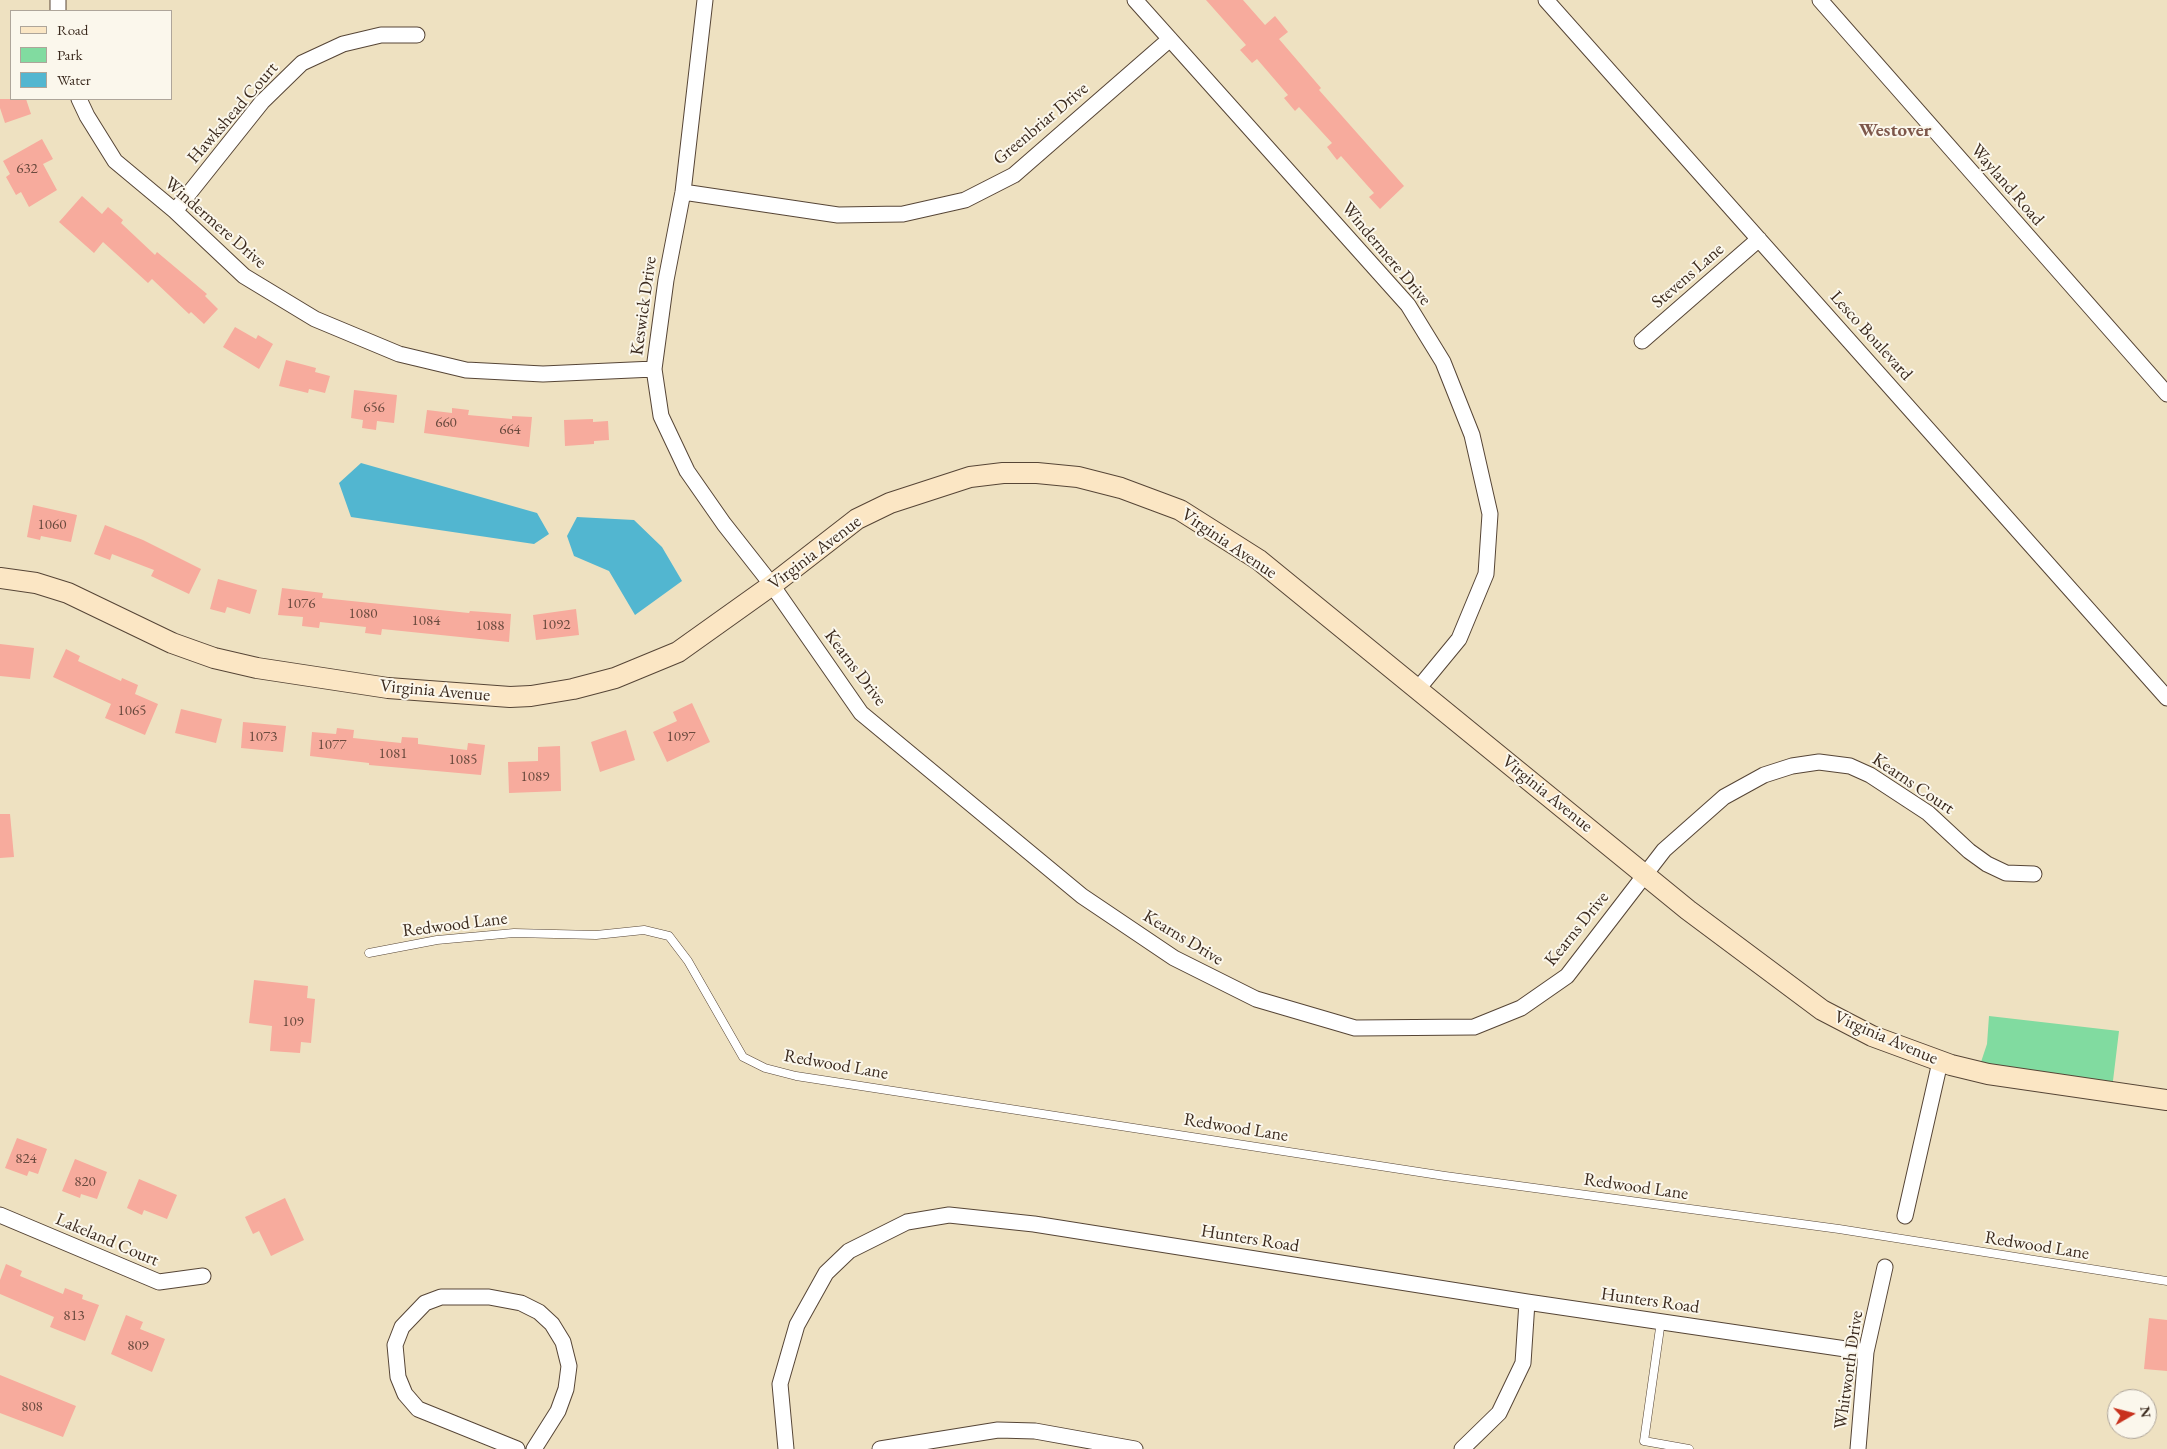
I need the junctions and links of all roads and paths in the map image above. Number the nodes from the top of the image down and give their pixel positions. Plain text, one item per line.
1 (704, 0) edge
2 (1136, 0) edge
3 (1546, 0) edge
4 (1820, 0) edge
5 (417, 36) dead end
6 (1170, 39) junction
7 (79, 100) edge
8 (683, 192) junction
9 (175, 211) junction
10 (1759, 239) junction
11 (1642, 341) dead end
12 (654, 369) junction
13 (2167, 394) edge
14 (0, 578) edge
15 (772, 585) junction
16 (1417, 690) junction
17 (2167, 698) edge
18 (1645, 873) junction
19 (2034, 874) dead end
20 (369, 953) dead end
21 (1940, 1062) junction
22 (2167, 1100) edge
23 (0, 1215) edge
24 (1905, 1216) dead end
25 (1884, 1267) dead end
26 (203, 1276) dead end
27 (2167, 1281) edge
28 (1528, 1302) junction
29 (1661, 1321) junction
30 (1866, 1352) junction
31 (1091, 1446) edge
32 (517, 1449) edge
33 (534, 1449) edge
34 (786, 1449) edge
35 (880, 1449) edge
36 (1134, 1449) edge
37 (1462, 1449) edge
38 (1689, 1449) edge
39 (1858, 1449) edge

1 - 8 street, Keswick Drive
2 - 6 street, Windermere Drive
3 - 10 street, Lesco Boulevard
4 - 13 street, Wayland Road
5 - 9 street, Hawkshead Court
6 - 8 street, Greenbriar Drive
6 - 16 street, Windermere Drive
7 - 9 street, Windermere Drive
8 - 12 street, Keswick Drive
9 - 12 street, Windermere Drive
10 - 11 street, Stevens Lane
10 - 17 street, Lesco Boulevard
12 - 15 street, Keswick Drive
14 - 15 street, Virginia Avenue
15 - 16 street, Virginia Avenue
15 - 18 street, Kearns Drive
16 - 18 street, Virginia Avenue
18 - 19 street, Kearns Court
18 - 21 street, Virginia Avenue
20 - 27 lane, Redwood Lane
21 - 22 street, Virginia Avenue
21 - 24 street
23 - 26 street, Lakeland Court
25 - 30 street, Whitworth Drive
28 - 29 street, Hunters Road
28 - 34 street, Hunters Road
28 - 37 street
29 - 30 street, Hunters Road
29 - 38 lane
30 - 39 street, Whitworth Drive
31 - 35 street
31 - 36 street
32 - 33 street

